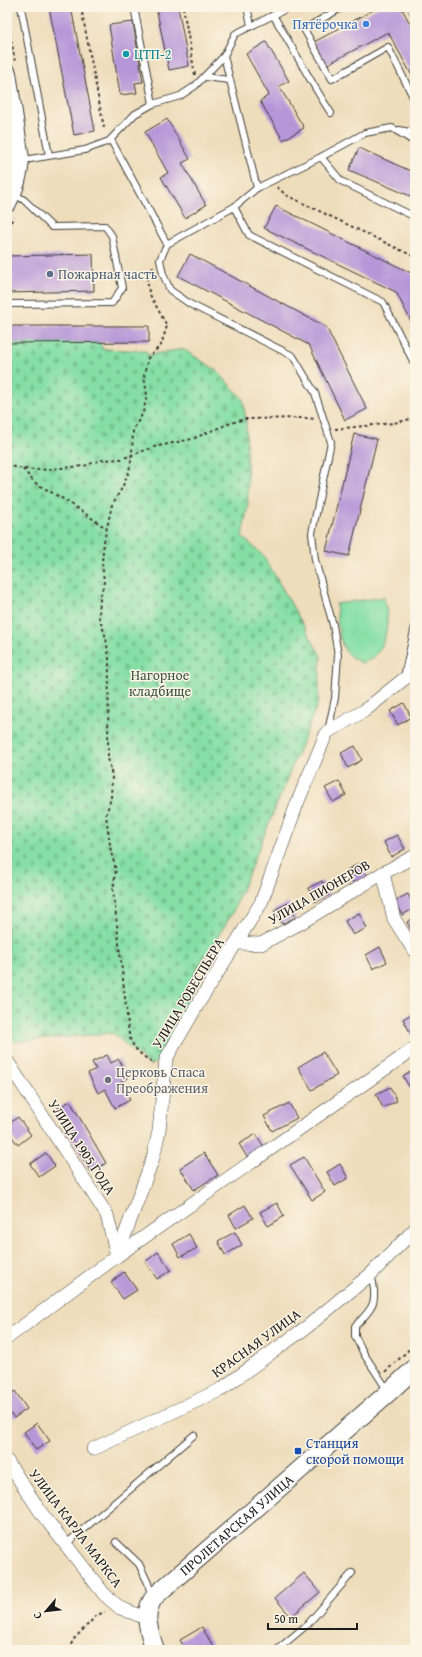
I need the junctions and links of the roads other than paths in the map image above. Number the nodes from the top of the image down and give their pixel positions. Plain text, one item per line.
1 (21, 7) edge
2 (134, 7) edge
3 (247, 7) edge
4 (290, 7) edge
5 (343, 7) edge
6 (273, 15) junction
7 (252, 25) junction
8 (224, 56) junction
9 (7, 73) edge
10 (205, 77) junction
11 (229, 80) junction
12 (415, 101) edge
13 (153, 104) junction
14 (331, 113) dead end
15 (392, 128) junction
16 (415, 133) edge
17 (111, 140) junction
18 (415, 142) edge
19 (48, 155) junction
20 (321, 157) junction
21 (20, 159) junction
22 (258, 188) junction
23 (10, 198) edge
24 (234, 207) junction
25 (415, 217) edge
26 (166, 245) junction
27 (7, 304) edge
28 (415, 365) edge
29 (415, 626) edge
30 (409, 675) edge
31 (327, 732) junction
32 (415, 856) edge
33 (383, 873) junction
34 (237, 943) junction
35 (415, 952) edge
36 (415, 1048) edge
37 (7, 1061) edge
38 (415, 1229) edge
39 (117, 1256) junction
40 (371, 1274) junction
41 (7, 1338) edge
42 (415, 1368) edge
43 (389, 1392) junction
44 (194, 1436) dead end
45 (93, 1448) dead end
46 (7, 1461) edge
47 (116, 1542) dead end
48 (66, 1544) junction
49 (352, 1573) dead end
50 (152, 1599) junction
51 (146, 1618) junction
52 (155, 1650) edge
53 (277, 1650) edge

1 - 19 lane
2 - 13 lane
3 - 7 lane
4 - 6 lane
5 - 12 lane
6 - 7 lane
6 - 14 lane
7 - 8 lane
8 - 10 lane
8 - 11 lane
9 - 21 main road
10 - 11 lane
10 - 13 lane
11 - 22 lane
13 - 17 lane
15 - 16 lane
15 - 18 lane
15 - 20 lane
17 - 19 lane
17 - 26 lane
19 - 21 lane
20 - 22 lane
20 - 25 lane
21 - 23 main road
22 - 24 lane
23 - 27 lane
24 - 26 lane
24 - 28 lane
26 - 31 lane
29 - 30 lane
30 - 31 street
31 - 34 street, УЛИЦА РОБЕСПЬЕРА
32 - 33 street, УЛИЦА ПИОНЕРОВ
33 - 34 street, УЛИЦА ПИОНЕРОВ
33 - 35 street
34 - 39 street, УЛИЦА РОБЕСПЬЕРА
36 - 39 street
37 - 39 street, УЛИЦА 1905 ГОДА
38 - 40 street, КРАСНАЯ УЛИЦА
39 - 41 street
40 - 43 lane
40 - 45 street, КРАСНАЯ УЛИЦА
42 - 43 main road, ПРОЛЕТАРСКАЯ УЛИЦА
43 - 50 main road, ПРОЛЕТАРСКАЯ УЛИЦА
44 - 48 lane
46 - 48 street, УЛИЦА КАРЛА МАРКСА
47 - 50 lane
48 - 51 street, УЛИЦА КАРЛА МАРКСА
49 - 53 lane
50 - 51 main road
51 - 52 main road

